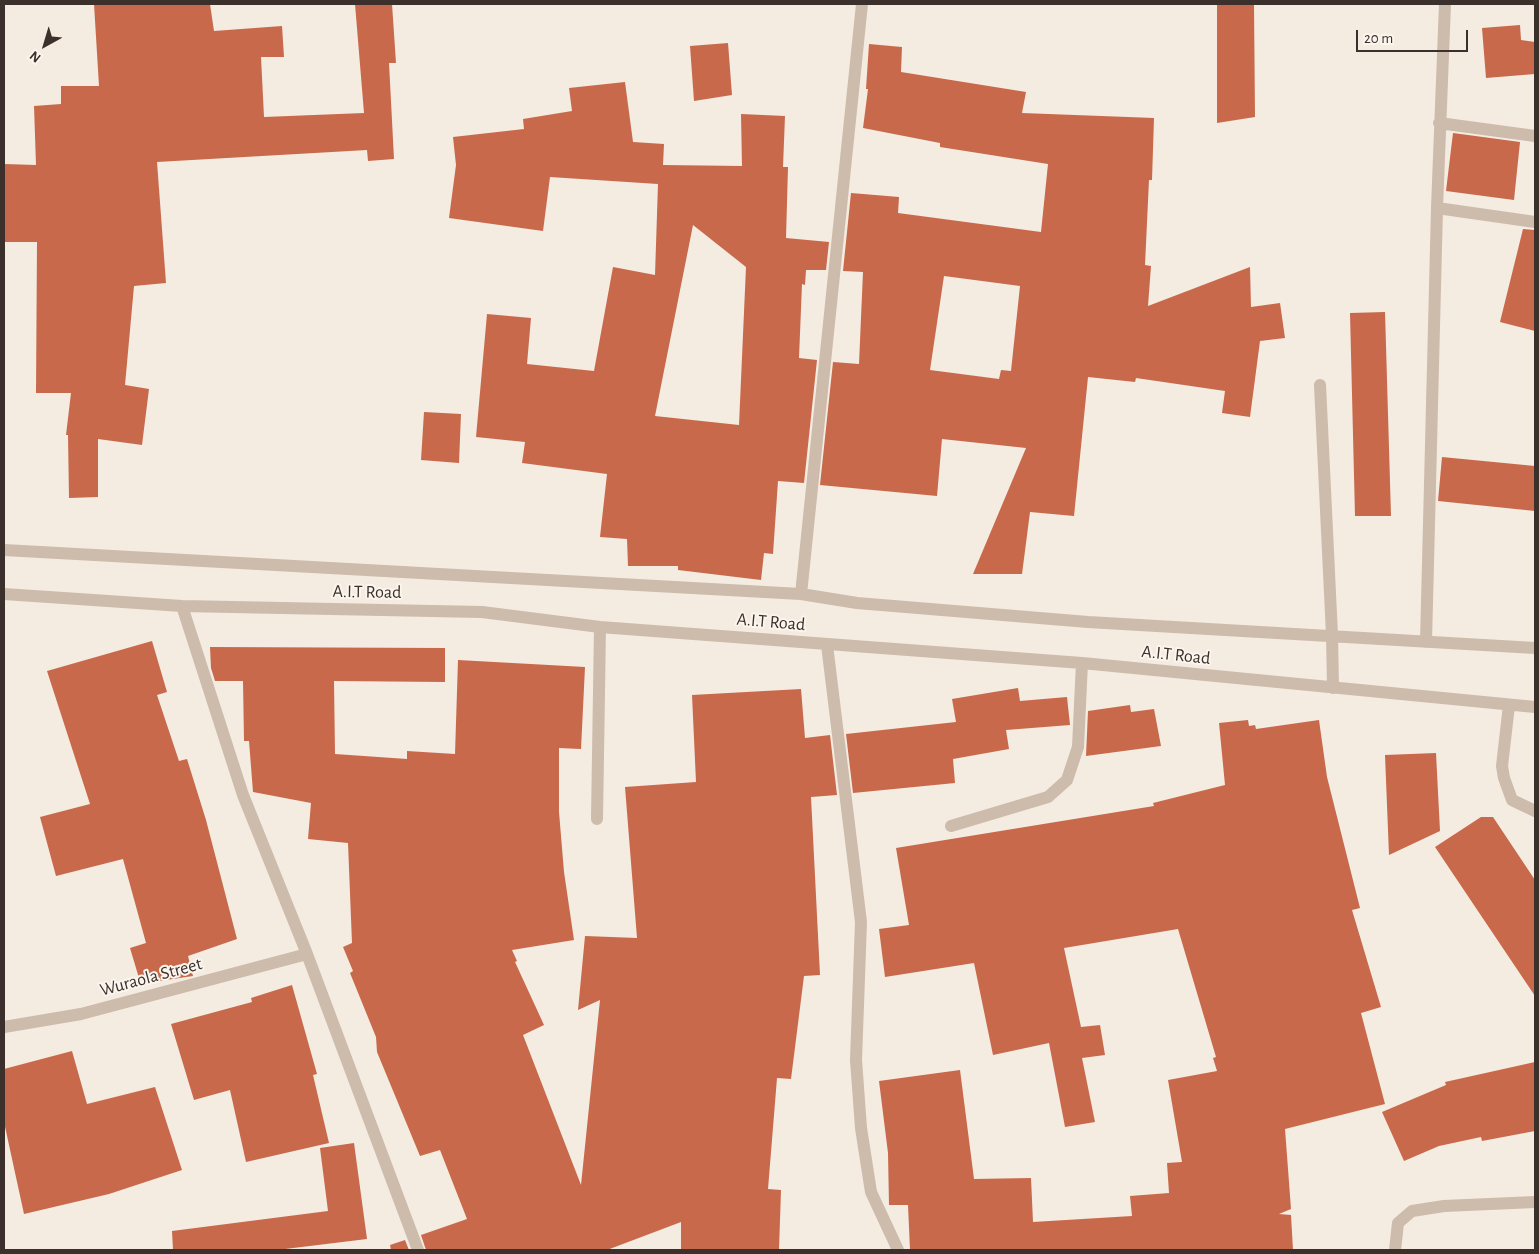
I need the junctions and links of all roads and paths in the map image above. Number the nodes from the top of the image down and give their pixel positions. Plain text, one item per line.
1 (862, 4) edge
2 (1445, 4) edge
3 (1439, 123) junction
4 (1535, 136) edge
5 (1437, 208) junction
6 (1535, 222) edge
7 (1320, 385) dead end
8 (4, 550) edge
9 (4, 594) edge
10 (801, 594) junction
11 (182, 606) junction
12 (600, 627) junction
13 (1332, 635) junction
14 (1426, 642) junction
15 (827, 645) junction
16 (1535, 648) edge
17 (1082, 663) junction
18 (1332, 688) junction
19 (1509, 705) junction
20 (1535, 707) edge
21 (1535, 811) edge
22 (598, 818) dead end
23 (951, 826) dead end
24 (306, 954) junction
25 (4, 1027) edge
26 (1535, 1202) edge
27 (418, 1250) edge
28 (898, 1250) edge
29 (1395, 1250) edge

1 - 10 street
2 - 3 street
3 - 4 street
3 - 5 street
5 - 6 street
5 - 14 street
7 - 13 street
8 - 10 street, A.I.T Road
9 - 11 street, A.I.T Road
10 - 13 street, A.I.T Road
11 - 12 street, A.I.T Road
11 - 24 street
12 - 15 street, A.I.T Road
12 - 22 street
13 - 14 street, A.I.T Road
13 - 18 street
14 - 16 street, A.I.T Road
15 - 17 street, A.I.T Road
15 - 28 street
17 - 18 street, A.I.T Road
17 - 23 street
18 - 19 street, A.I.T Road
19 - 20 street, A.I.T Road
19 - 21 street
24 - 25 street, Wuraola Street
24 - 27 street
26 - 29 street

